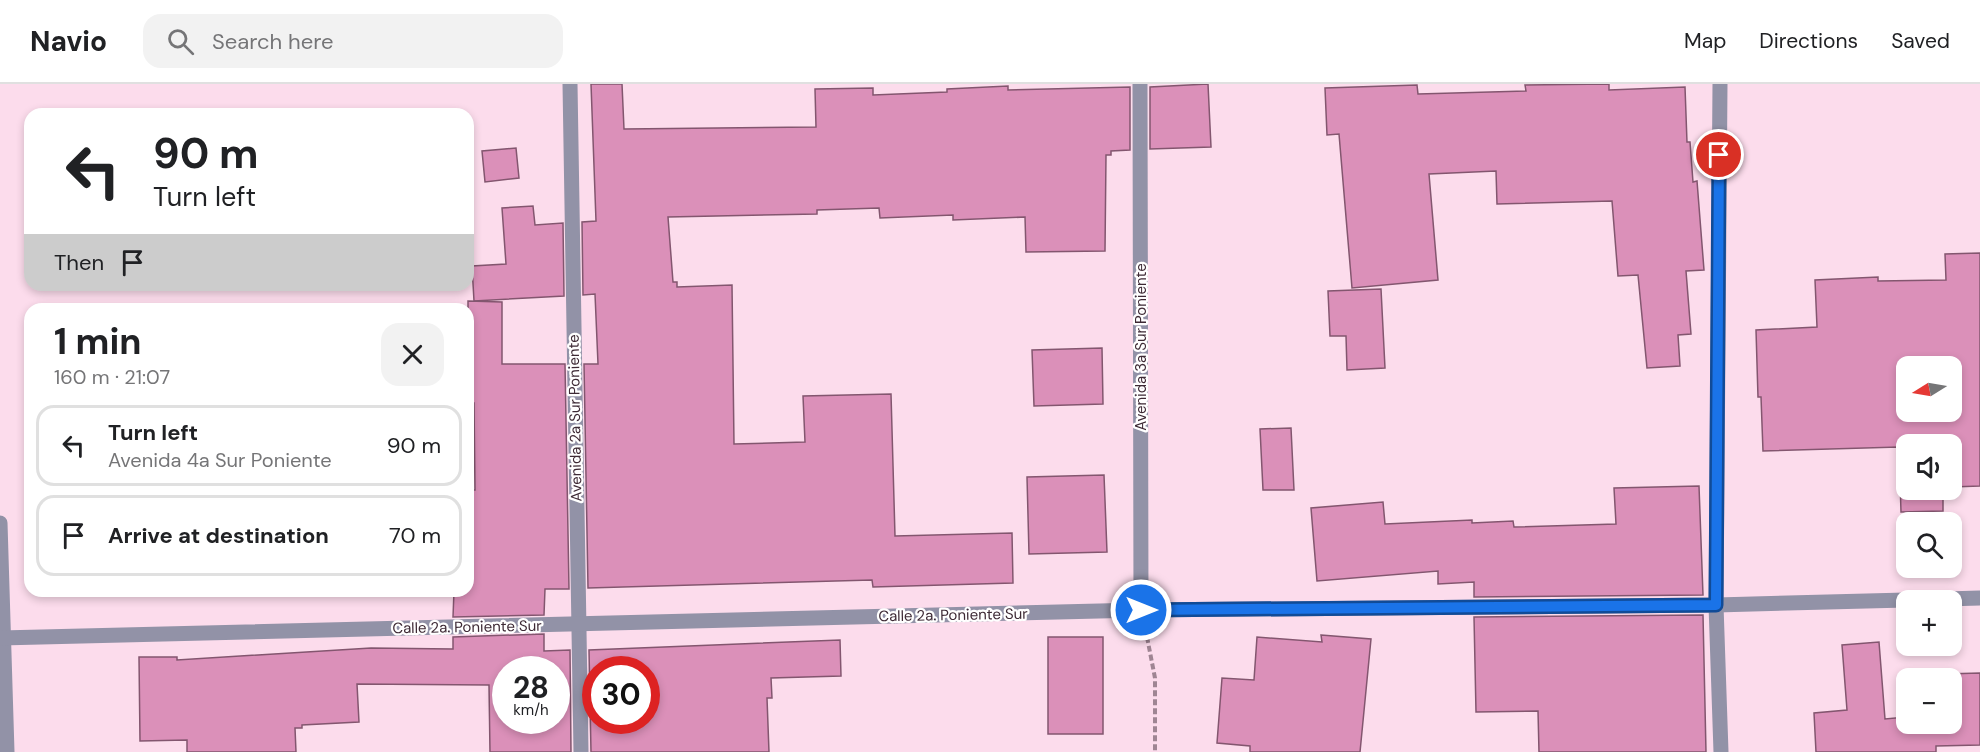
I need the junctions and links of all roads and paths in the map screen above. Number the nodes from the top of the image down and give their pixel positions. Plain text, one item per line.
1 (570, 84) edge
2 (1140, 84) edge
3 (1720, 84) edge
4 (0, 523) edge
5 (1962, 598) edge
6 (1980, 598) edge
7 (1896, 600) edge
8 (1716, 605) junction
9 (1141, 610) junction
10 (578, 625) junction
11 (1, 638) edge
12 (7, 752) edge
13 (581, 752) edge
14 (1155, 752) edge
15 (1720, 752) edge

1 - 10 street, Avenida 2a Sur Poniente
2 - 9 street, Avenida 3a Sur Poniente
3 - 8 street
4 - 11 street
5 - 6 street, Calle 2a. Poniente Sur
7 - 8 street, Calle 2a. Poniente Sur
8 - 9 street, Calle 2a. Poniente Sur
8 - 15 street
9 - 10 street, Calle 2a. Poniente Sur
9 - 14 path
10 - 11 street, Calle 2a. Poniente Sur
10 - 13 street, Avenida 2a Sur Poniente
11 - 12 street

